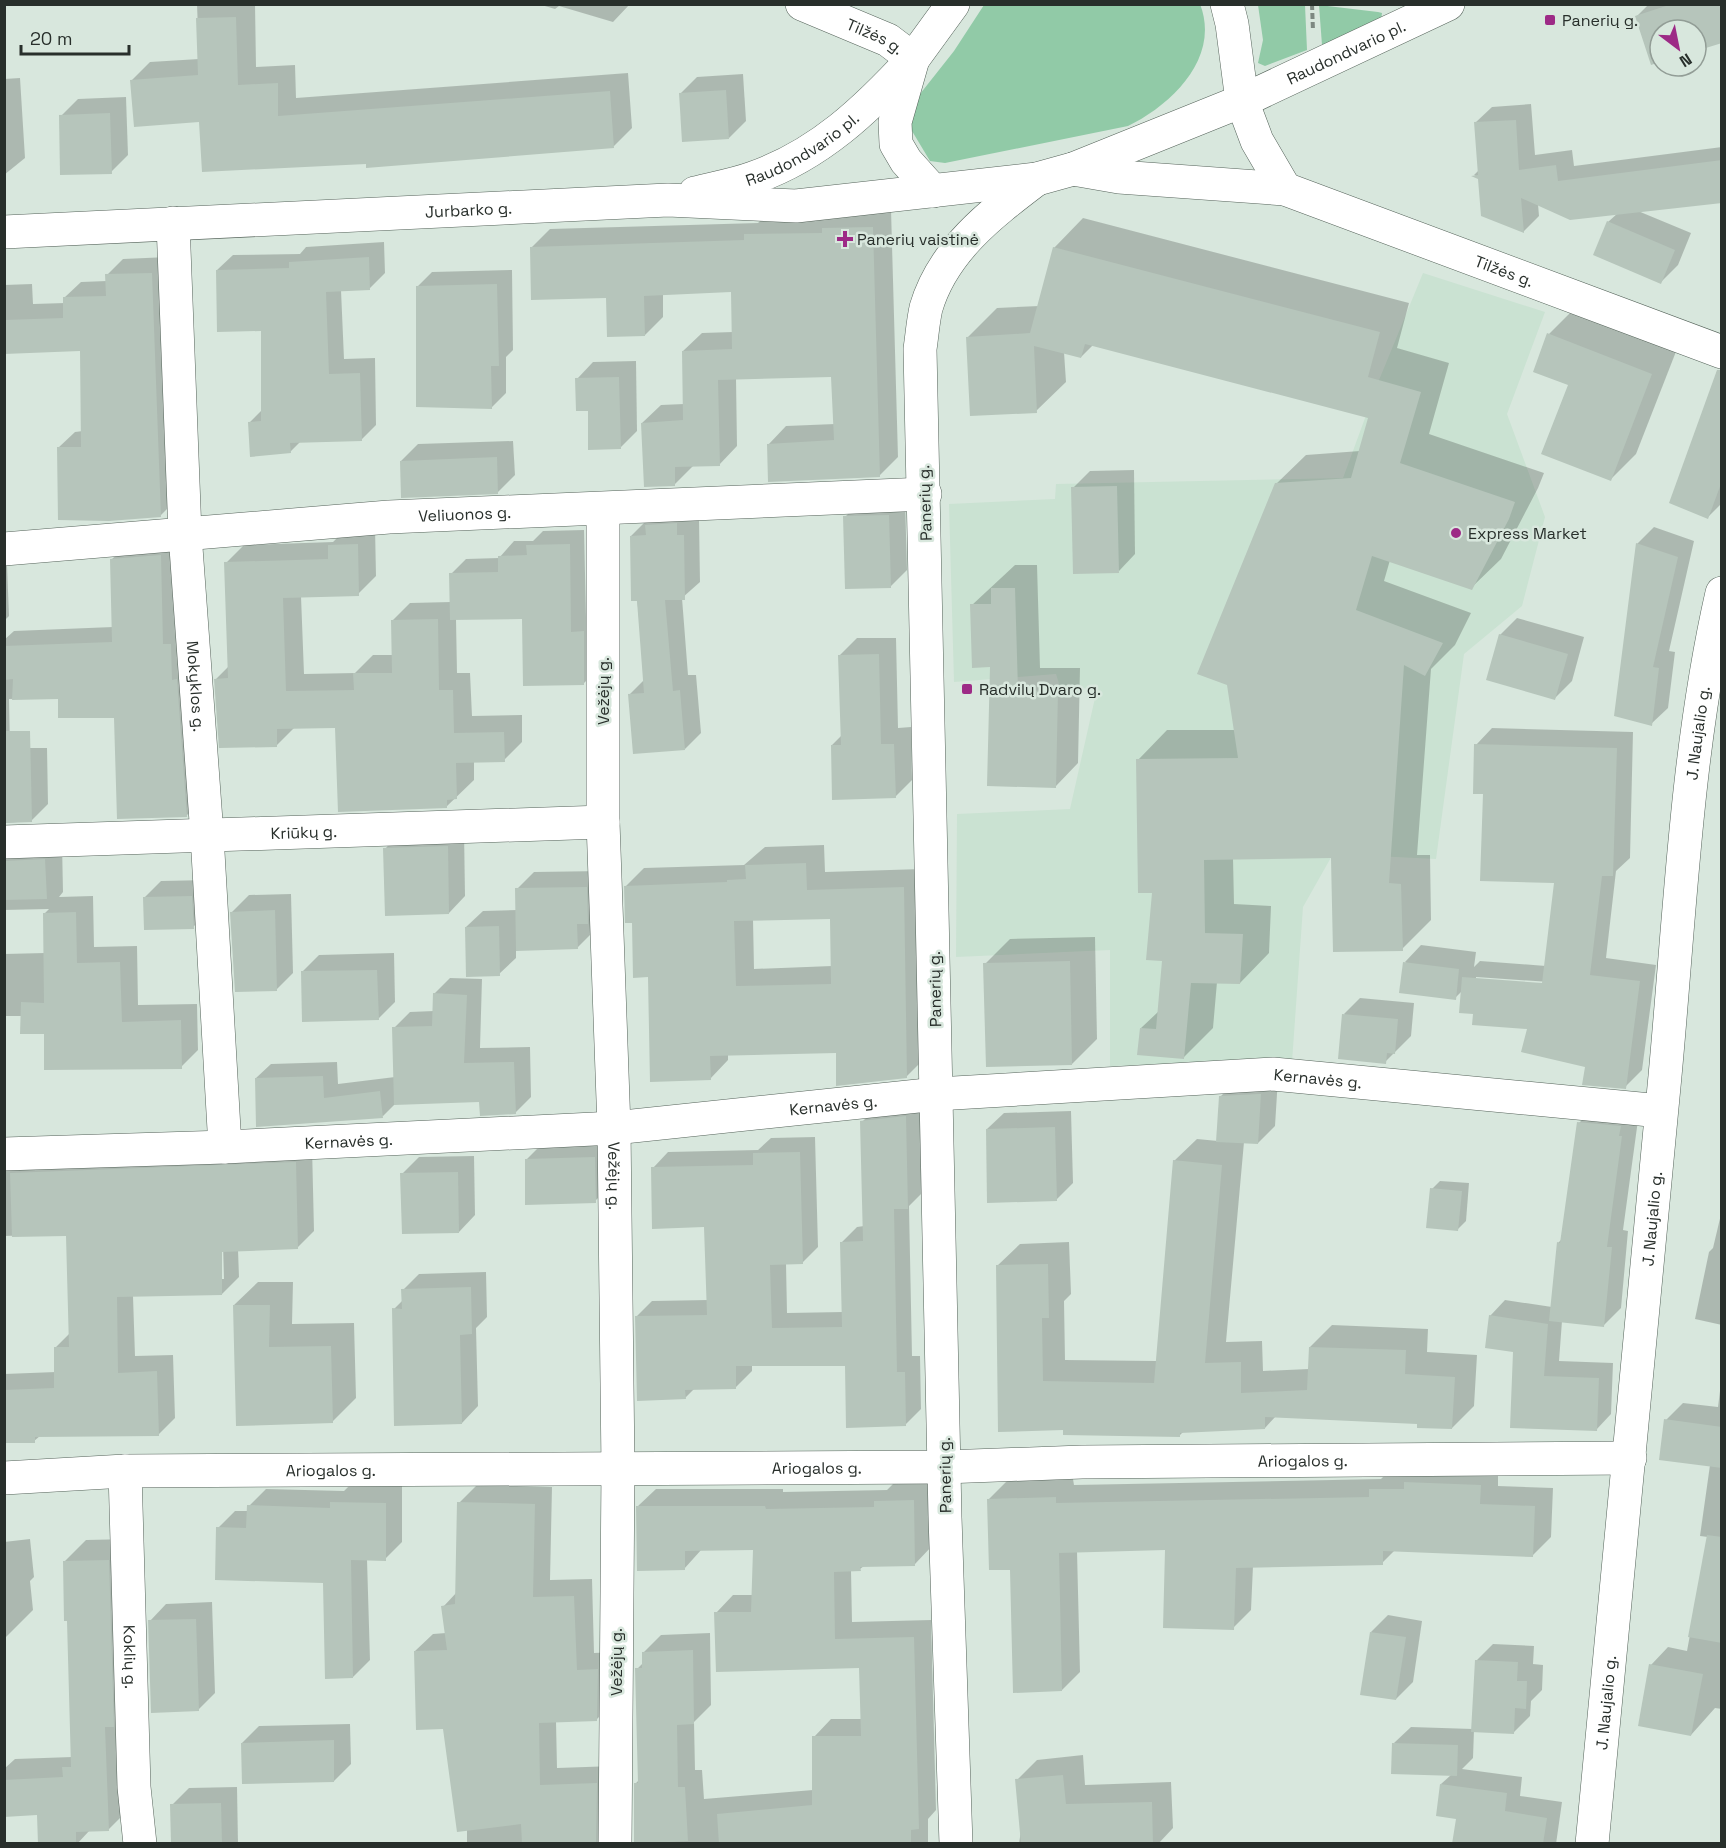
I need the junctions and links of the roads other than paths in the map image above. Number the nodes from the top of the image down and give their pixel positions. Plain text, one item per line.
1 (802, 4) edge
2 (953, 4) edge
3 (1227, 4) edge
4 (1448, 4) edge
5 (913, 59) junction
6 (1242, 101) junction
7 (1074, 169) junction
8 (1037, 179) junction
9 (1285, 189) junction
10 (933, 191) junction
11 (668, 200) junction
12 (173, 223) junction
13 (4, 232) edge
14 (1722, 352) edge
15 (925, 494) junction
16 (603, 510) junction
17 (185, 534) junction
18 (4, 549) edge
19 (1722, 593) edge
20 (603, 822) junction
21 (207, 835) junction
22 (4, 842) edge
23 (938, 1094) junction
24 (1661, 1111) junction
25 (614, 1128) junction
26 (225, 1147) junction
27 (4, 1154) edge
28 (1630, 1458) junction
29 (944, 1467) junction
30 (618, 1468) junction
31 (125, 1471) junction
32 (4, 1478) edge
33 (140, 1844) edge
34 (615, 1844) edge
35 (956, 1844) edge
36 (1592, 1844) edge

1 - 5 street, Tilžės g.
2 - 5 street
3 - 6 street
4 - 6 street, Raudondvario pl.
5 - 10 street
5 - 11 street, Raudondvario pl.
6 - 7 street, Raudondvario pl.
6 - 9 street
7 - 8 street, Raudondvario pl.
7 - 9 street, Tilžės g.
8 - 10 street, Jurbarko g.
8 - 15 street, Panerių g.
9 - 14 street, Tilžės g.
10 - 11 street, Jurbarko g.
11 - 12 street, Jurbarko g.
12 - 13 street, Jurbarko g.
12 - 17 street, Mokyklos g.
15 - 16 street, Veliuonos g.
15 - 23 street, Panerių g.
16 - 17 street, Veliuonos g.
16 - 20 street, Vežėjų g.
17 - 18 street, Veliuonos g.
17 - 21 street, Mokyklos g.
19 - 24 street, J. Naujalio g.
20 - 21 street, Kriūkų g.
20 - 25 street, Vežėjų g.
21 - 22 street, Kriūkų g.
21 - 26 street, Mokyklos g.
23 - 24 street, Kernavės g.
23 - 25 street, Kernavės g.
23 - 29 street, Panerių g.
24 - 28 street, J. Naujalio g.
25 - 26 street, Kernavės g.
25 - 30 street, Vežėjų g.
26 - 27 street, Kernavės g.
28 - 29 street, Ariogalos g.
28 - 36 street, J. Naujalio g.
29 - 30 street, Ariogalos g.
29 - 35 street, Panerių g.
30 - 31 street, Ariogalos g.
30 - 34 street, Vežėjų g.
31 - 32 street, Ariogalos g.
31 - 33 street, Koklių g.

